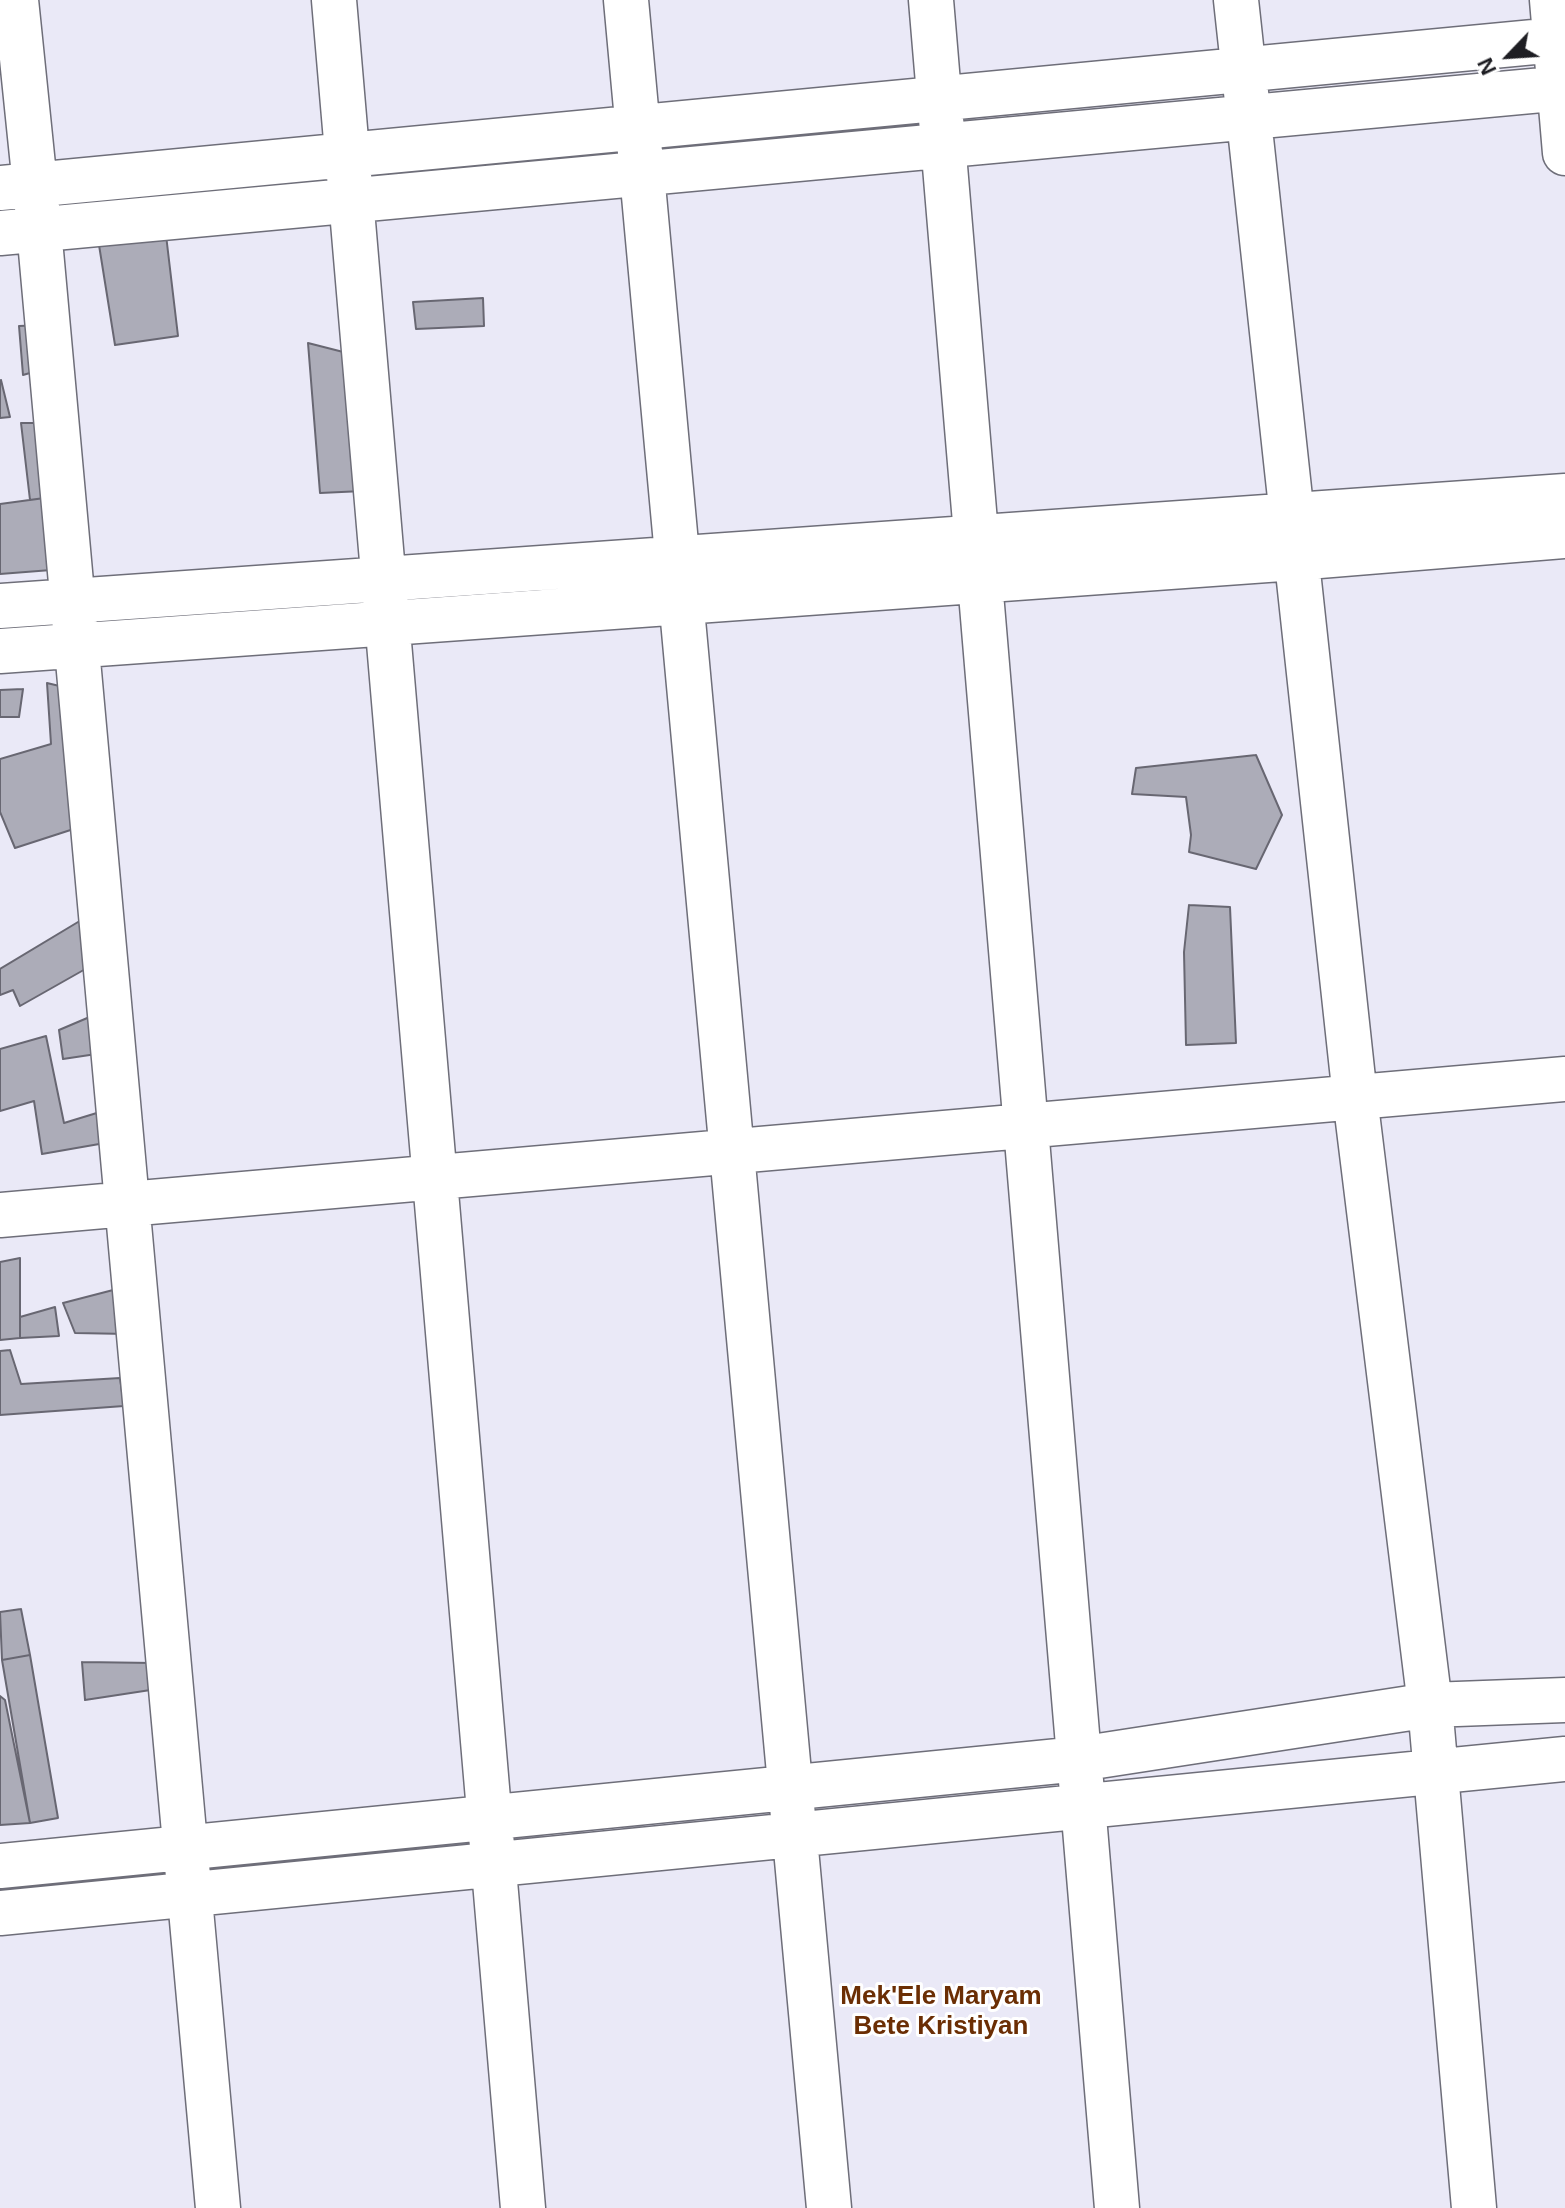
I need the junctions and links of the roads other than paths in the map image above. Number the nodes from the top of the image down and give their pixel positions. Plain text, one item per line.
1 (16, 0) edge
2 (334, 0) edge
3 (626, 0) edge
4 (931, 0) edge
5 (1236, 0) edge
6 (1557, 27) edge
7 (1243, 69) junction
8 (1562, 88) edge
9 (939, 98) junction
10 (1249, 118) junction
11 (638, 127) junction
12 (943, 146) junction
13 (1565, 153) edge
14 (347, 155) junction
15 (642, 174) junction
16 (18, 187) edge
17 (351, 201) junction
18 (20, 232) edge
19 (1565, 496) edge
20 (1291, 515) junction
21 (1565, 536) edge
22 (977, 537) junction
23 (678, 558) junction
24 (1295, 558) junction
25 (384, 579) junction
26 (980, 580) junction
27 (73, 601) junction
28 (681, 602) junction
29 (0, 606) edge
30 (387, 623) junction
31 (77, 646) junction
32 (0, 651) edge
33 (1565, 1079) edge
34 (1355, 1097) junction
35 (1026, 1126) junction
36 (732, 1151) junction
37 (434, 1177) junction
38 (127, 1204) junction
39 (0, 1215) edge
40 (1565, 1700) edge
41 (1430, 1705) junction
42 (1079, 1759) junction
43 (1565, 1759) edge
44 (1435, 1771) junction
45 (791, 1788) junction
46 (1083, 1805) junction
47 (489, 1817) junction
48 (795, 1834) junction
49 (185, 1847) junction
50 (493, 1864) junction
51 (0, 1866) edge
52 (189, 1895) junction
53 (0, 1913) edge
54 (218, 2208) edge
55 (523, 2208) edge
56 (829, 2208) edge
57 (1117, 2208) edge
58 (1474, 2208) edge

1 - 16 street
2 - 14 street
3 - 11 street
4 - 9 street
5 - 7 street
6 - 7 street
6 - 8 street
7 - 9 street
7 - 10 street
8 - 10 street
8 - 13 street
9 - 11 street
9 - 12 street
10 - 12 street
10 - 20 street
11 - 14 street
11 - 15 street
12 - 15 street
12 - 22 street
14 - 16 street
14 - 17 street
15 - 17 street
15 - 23 street
16 - 18 street
17 - 18 street
17 - 25 street
18 - 27 street
19 - 20 street
20 - 22 street
20 - 24 street
21 - 24 street
22 - 23 street
22 - 26 street
23 - 25 street
23 - 28 street
24 - 26 street
24 - 34 street
25 - 27 street
25 - 30 street
26 - 28 street
26 - 35 street
27 - 29 street
27 - 31 street
28 - 30 street
28 - 36 street
30 - 31 street
30 - 37 street
31 - 32 street
31 - 38 street
33 - 34 street
34 - 35 street
34 - 41 street
35 - 36 street
35 - 42 street
36 - 37 street
36 - 45 street
37 - 38 street
37 - 47 street
38 - 39 street
38 - 49 street
40 - 41 street
41 - 42 street
41 - 44 street
42 - 45 street
42 - 46 street
43 - 44 street
44 - 46 street
44 - 58 street
45 - 47 street
45 - 48 street
46 - 48 street
46 - 57 street
47 - 49 street
47 - 50 street
48 - 50 street
48 - 56 street
49 - 51 street
49 - 52 street
50 - 52 street
50 - 55 street
52 - 53 street
52 - 54 street

